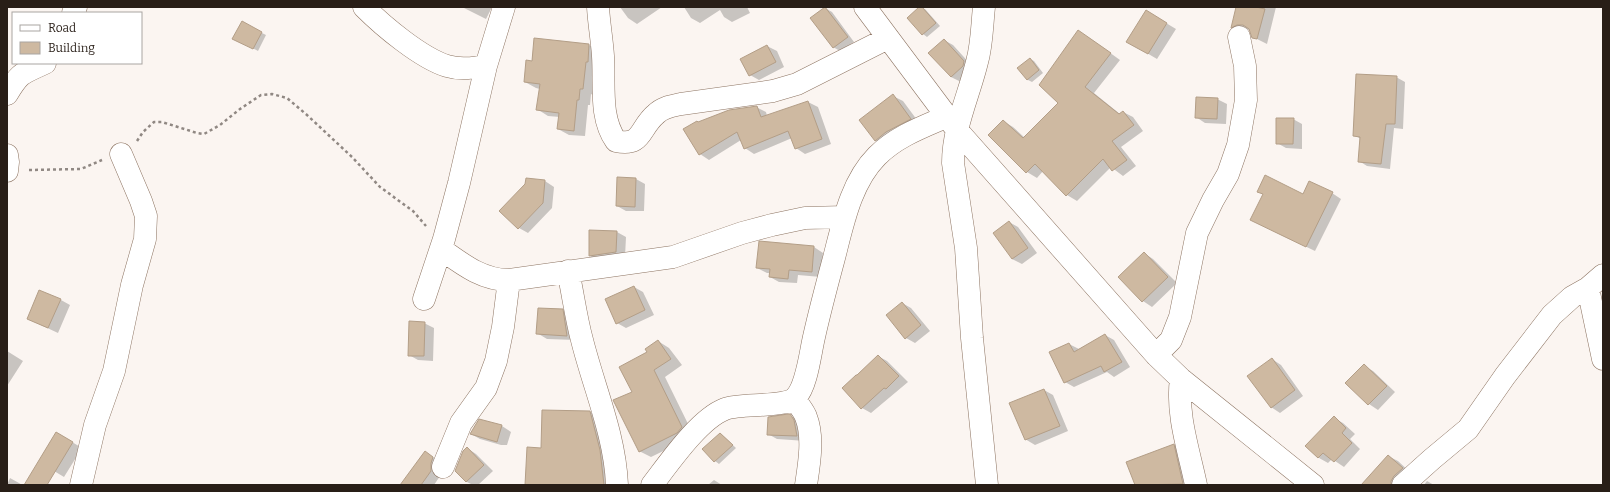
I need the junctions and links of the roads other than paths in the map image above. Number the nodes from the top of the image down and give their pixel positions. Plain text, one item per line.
1 (364, 7) edge
2 (504, 7) edge
3 (598, 7) edge
4 (865, 7) edge
5 (984, 7) edge
6 (1239, 37) dead end
7 (888, 38) junction
8 (42, 64) edge
9 (486, 66) junction
10 (7, 94) edge
11 (953, 123) junction
12 (121, 154) road end
13 (845, 218) junction
14 (443, 244) junction
15 (568, 272) junction
16 (509, 280) junction
17 (1596, 281) edge
18 (424, 299) dead end
19 (1156, 355) junction
20 (1603, 359) edge
21 (1181, 378) junction
22 (795, 399) junction
23 (443, 467) dead end
24 (81, 485) edge
25 (617, 485) edge
26 (652, 485) edge
27 (806, 485) edge
28 (987, 485) edge
29 (1196, 485) edge
30 (1313, 485) edge
31 (1402, 485) edge

1 - 9 street
2 - 9 street
3 - 7 street
4 - 7 street
5 - 11 street
6 - 19 street
7 - 11 street
8 - 10 street
9 - 14 street
11 - 13 street
11 - 19 street
11 - 28 street
12 - 24 street
13 - 15 street
13 - 22 street
14 - 16 street
14 - 18 street
15 - 16 street
15 - 25 street
16 - 23 street
17 - 20 street
17 - 31 street
19 - 21 street
21 - 29 street
21 - 30 street
22 - 26 street
22 - 27 street

